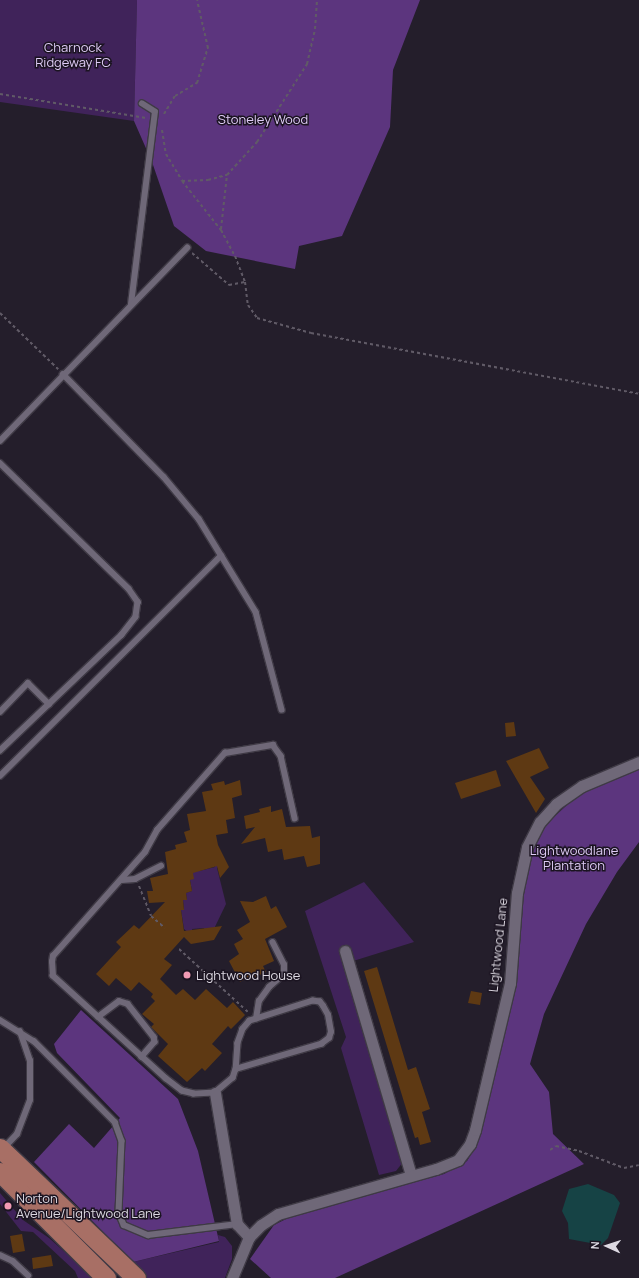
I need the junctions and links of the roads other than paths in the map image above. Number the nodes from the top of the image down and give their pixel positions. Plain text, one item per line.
1 (142, 104) dead end
2 (186, 248) road end
3 (131, 305) junction
4 (63, 374) junction
5 (0, 441) edge
6 (0, 463) edge
7 (221, 556) junction
8 (49, 704) junction
9 (282, 710) dead end
10 (0, 712) edge
11 (0, 751) edge
12 (639, 762) edge
13 (0, 776) edge
14 (294, 818) dead end
15 (161, 866) dead end
16 (122, 880) junction
17 (273, 943) dead end
18 (345, 951) dead end
19 (98, 1017) junction
20 (256, 1019) junction
21 (0, 1020) edge
22 (20, 1032) junction
23 (142, 1057) junction
24 (236, 1069) junction
25 (215, 1093) junction
26 (1, 1149) edge
27 (0, 1172) edge
28 (411, 1175) junction
29 (237, 1224) junction
30 (249, 1238) junction
31 (0, 1255) edge
32 (28, 1275) dead end
33 (106, 1278) edge
34 (136, 1278) edge
35 (232, 1278) edge

1 - 3 lane
2 - 3 lane
3 - 4 lane
4 - 5 lane
4 - 7 lane
6 - 8 lane
7 - 9 lane
7 - 13 lane
8 - 10 lane
8 - 11 lane
12 - 28 street, Lightwood Lane
14 - 16 lane
15 - 16 lane
16 - 19 lane
17 - 20 lane
18 - 28 street
19 - 23 lane
19 - 23 lane
20 - 24 lane
20 - 24 lane
21 - 22 lane
22 - 26 lane
22 - 29 lane
23 - 25 lane
24 - 25 lane
25 - 29 street
26 - 34 highway
27 - 33 highway
28 - 30 street, Lightwood Lane
29 - 30 street
30 - 35 street, Lightwood Lane
31 - 32 lane

